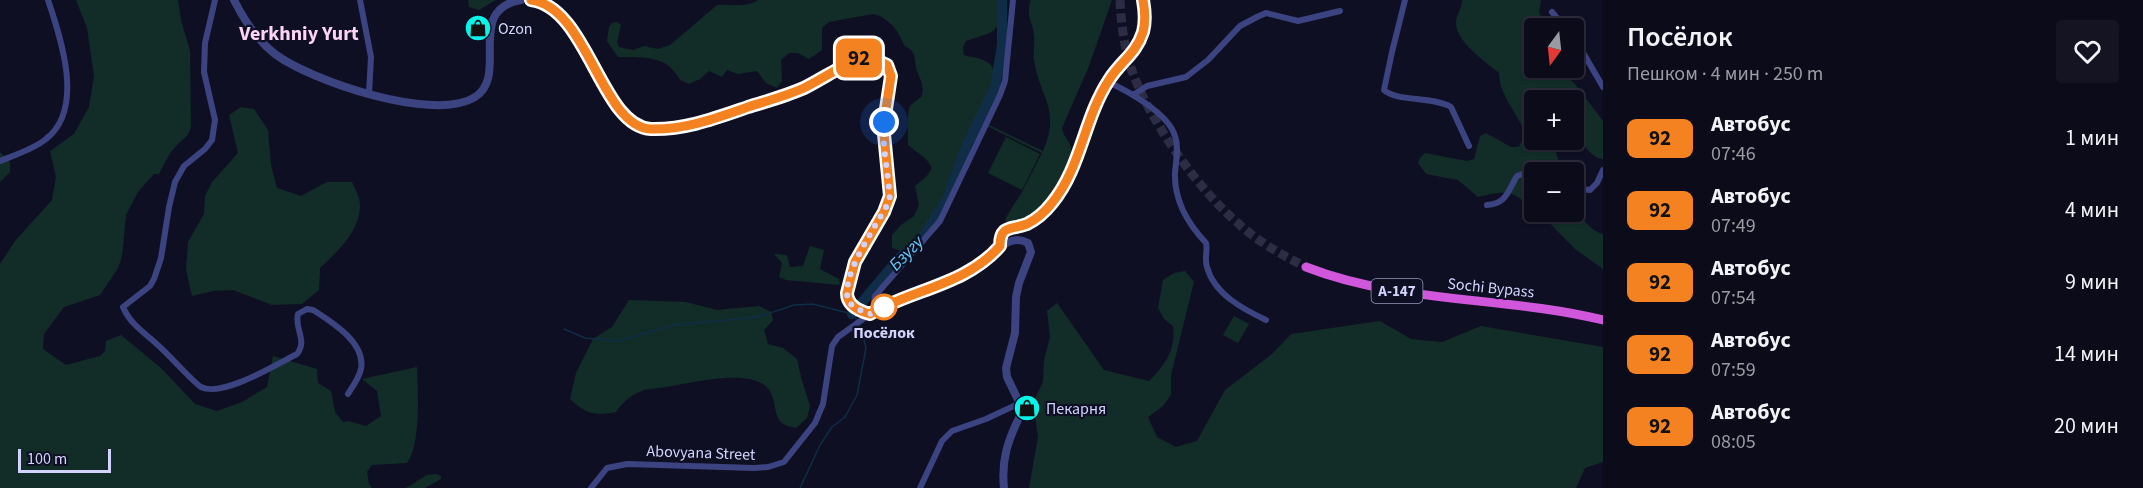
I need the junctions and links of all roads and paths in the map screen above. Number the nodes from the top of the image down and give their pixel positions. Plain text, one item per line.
1 (48, 0) edge
2 (215, 0) edge
3 (234, 0) edge
4 (360, 0) edge
5 (521, 0) edge
6 (531, 0) edge
7 (1013, 0) edge
8 (1143, 0) edge
9 (1405, 0) edge
10 (1340, 10) dead end
11 (1552, 12) dead end
12 (1557, 18) edge
13 (1584, 55) edge
14 (1108, 82) junction
15 (1603, 87) edge
16 (369, 94) junction
17 (1133, 95) junction
18 (1469, 146) dead end
19 (0, 161) edge
20 (1603, 170) edge
21 (1524, 173) edge
22 (1584, 189) edge
23 (1487, 205) dead end
24 (1000, 246) junction
25 (1306, 267) tunnel mouth
26 (879, 309) junction
27 (870, 314) junction
28 (1266, 320) dead end
29 (1603, 320) edge
30 (348, 394) dead end
31 (1020, 403) junction
32 (591, 488) edge
33 (920, 488) edge
34 (1004, 488) edge

1 - 19 street
2 - 30 street
3 - 16 street
4 - 16 street
5 - 16 street
6 - 27 street
7 - 26 street
8 - 14 street, Abovyana Street
9 - 18 street
10 - 17 street
11 - 12 street
13 - 15 street
14 - 17 street
14 - 24 street, Abovyana Street
17 - 28 street
20 - 22 street
21 - 23 street
24 - 26 street, Abovyana Street
24 - 31 street
25 - 29 highway, Sochi Bypass / А-147
26 - 27 street, Abovyana Street
27 - 32 street, Abovyana Street
31 - 33 street
31 - 34 street

